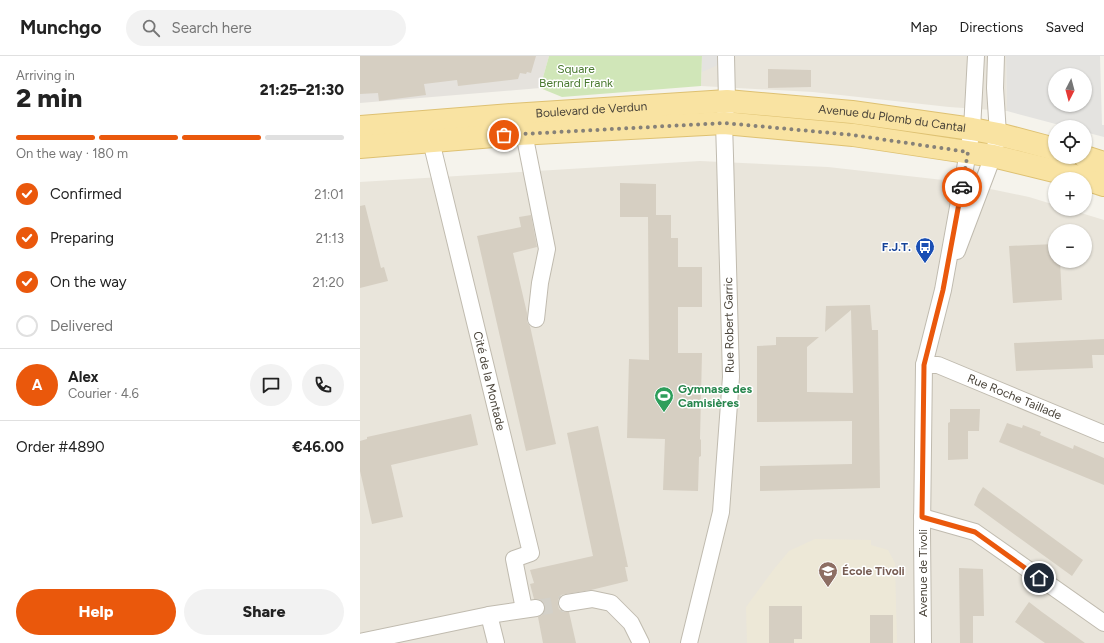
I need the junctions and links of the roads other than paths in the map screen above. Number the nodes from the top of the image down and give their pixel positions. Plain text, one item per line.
1 (726, 56) edge
2 (976, 56) edge
3 (996, 56) edge
4 (727, 101) junction
5 (724, 123) junction
6 (360, 127) edge
7 (972, 130) junction
8 (524, 133) junction
9 (998, 134) junction
10 (431, 141) junction
11 (360, 147) edge
12 (1048, 147) edge
13 (968, 152) junction
14 (993, 156) junction
15 (1092, 159) edge
16 (1104, 163) edge
17 (1104, 185) edge
18 (943, 290) junction
19 (536, 319) dead end
20 (924, 365) junction
21 (1104, 434) edge
22 (922, 517) junction
23 (567, 603) tunnel mouth
24 (489, 615) junction
25 (1104, 623) edge
26 (360, 642) edge
27 (496, 643) edge
28 (641, 643) edge
29 (689, 643) edge
30 (923, 643) edge

1 - 4 street, Rue Robert Garric
2 - 7 street, Avenue de Tivoli
3 - 9 street, Avenue de Tivoli
4 - 5 street, Rue Robert Garric
4 - 6 main road, Boulevard de Verdun
4 - 7 main road, Avenue du Plomb du Cantal
5 - 8 main road, Boulevard de Verdun
5 - 13 main road, Avenue du Plomb du Cantal
5 - 29 street, Rue Robert Garric
7 - 9 main road, Avenue du Plomb du Cantal
7 - 13 street, Avenue de Tivoli
8 - 10 main road, Boulevard de Verdun
8 - 19 street
9 - 12 main road, Avenue du Plomb du Cantal
9 - 14 street, Avenue de Tivoli
10 - 11 main road, Boulevard de Verdun
10 - 24 street, Cité de la Montade
13 - 14 main road, Avenue du Plomb du Cantal
13 - 18 street, Avenue de Tivoli
14 - 17 main road, Avenue du Plomb du Cantal
14 - 18 street, Avenue de Tivoli
15 - 16 main road
18 - 20 street, Avenue de Tivoli
20 - 21 street, Rue Roche Taillade
20 - 22 street, Avenue de Tivoli
22 - 25 street
22 - 30 street, Avenue de Tivoli
23 - 28 street
24 - 26 street, Cité de la Montade
24 - 27 street

